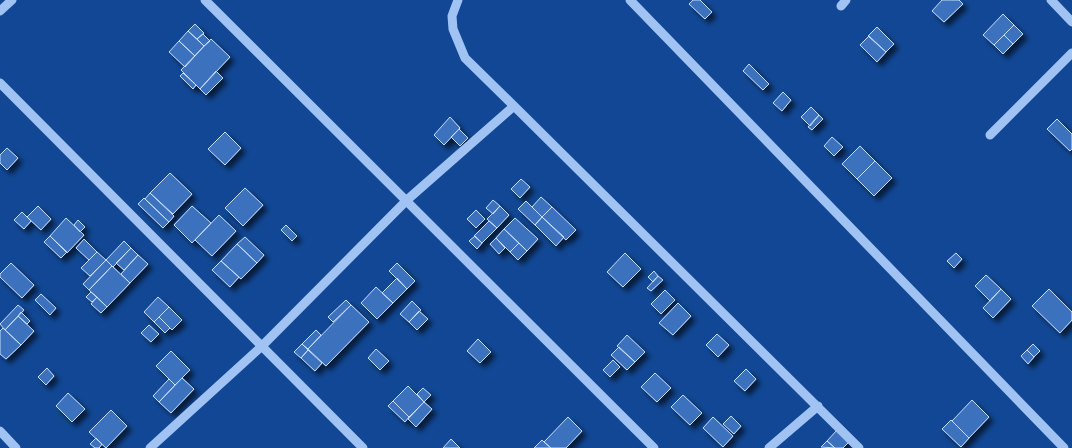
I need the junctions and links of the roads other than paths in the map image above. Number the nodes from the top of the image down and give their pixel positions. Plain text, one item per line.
1 (12, 0) edge
2 (205, 0) edge
3 (458, 0) edge
4 (630, 0) edge
5 (1051, 0) edge
6 (0, 11) edge
7 (1072, 22) edge
8 (1072, 53) edge
9 (0, 82) edge
10 (514, 106) junction
11 (990, 135) dead end
12 (407, 200) junction
13 (262, 346) junction
14 (818, 406) junction
15 (0, 431) edge
16 (16, 448) edge
17 (150, 448) edge
18 (363, 448) edge
19 (654, 448) edge
20 (770, 448) edge
21 (859, 448) edge
22 (1064, 448) edge

1 - 6 street
2 - 12 street
3 - 10 street
4 - 22 street
5 - 7 street
8 - 11 street
9 - 13 street
10 - 12 street
10 - 14 street
12 - 13 street
12 - 19 street
13 - 17 street
13 - 18 street
14 - 20 street
14 - 21 street
15 - 16 street

